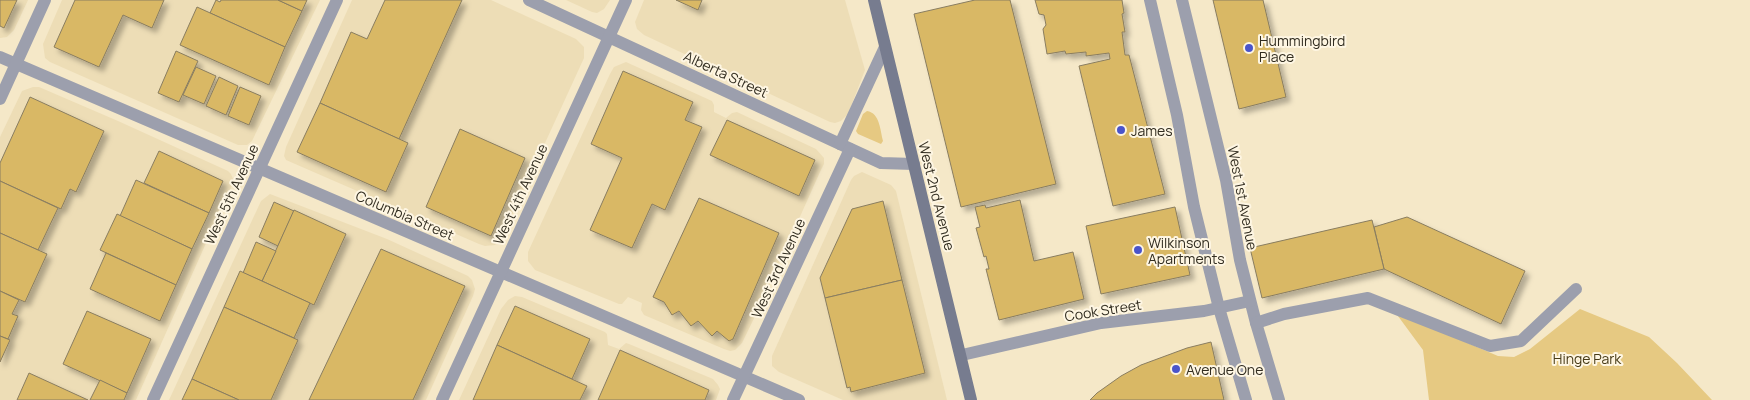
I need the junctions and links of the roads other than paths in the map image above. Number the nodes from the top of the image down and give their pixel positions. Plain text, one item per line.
1 (46, 0) edge
2 (337, 0) edge
3 (529, 0) edge
4 (626, 0) edge
5 (874, 0) edge
6 (1150, 0) edge
7 (1182, 0) edge
8 (609, 36) junction
9 (885, 47) junction
10 (0, 58) edge
11 (16, 64) junction
12 (0, 99) edge
13 (845, 146) junction
14 (914, 164) junction
15 (259, 169) junction
16 (501, 272) junction
17 (1576, 289) dead end
18 (1250, 301) junction
19 (1219, 308) junction
20 (1256, 323) junction
21 (962, 355) junction
22 (744, 376) junction
23 (153, 400) edge
24 (442, 400) edge
25 (733, 400) edge
26 (799, 400) edge
27 (971, 400) edge
28 (1246, 400) edge
29 (1279, 400) edge

1 - 11 street
2 - 15 street, West 5th Avenue
3 - 8 street, Alberta Street
4 - 8 street, West 4th Avenue
5 - 9 main road, West 2nd Avenue
6 - 19 street
7 - 18 street, West 1st Avenue
8 - 13 street, Alberta Street
8 - 16 street, West 4th Avenue
9 - 13 street, West 3rd Avenue
9 - 14 main road, West 2nd Avenue
10 - 11 street, Columbia Street
11 - 12 street
11 - 15 street, Columbia Street
13 - 14 street, Alberta Street
13 - 22 street, West 3rd Avenue
14 - 21 main road, West 2nd Avenue
15 - 16 street, Columbia Street
15 - 23 street, West 5th Avenue
16 - 22 street, Columbia Street
16 - 24 street, West 4th Avenue
17 - 20 street
18 - 19 street, Cook Street
18 - 20 street, West 1st Avenue
19 - 21 street, Cook Street
19 - 28 street
20 - 29 street, West 1st Avenue
21 - 27 main road, West 2nd Avenue
22 - 25 street, West 3rd Avenue
22 - 26 street, Columbia Street

